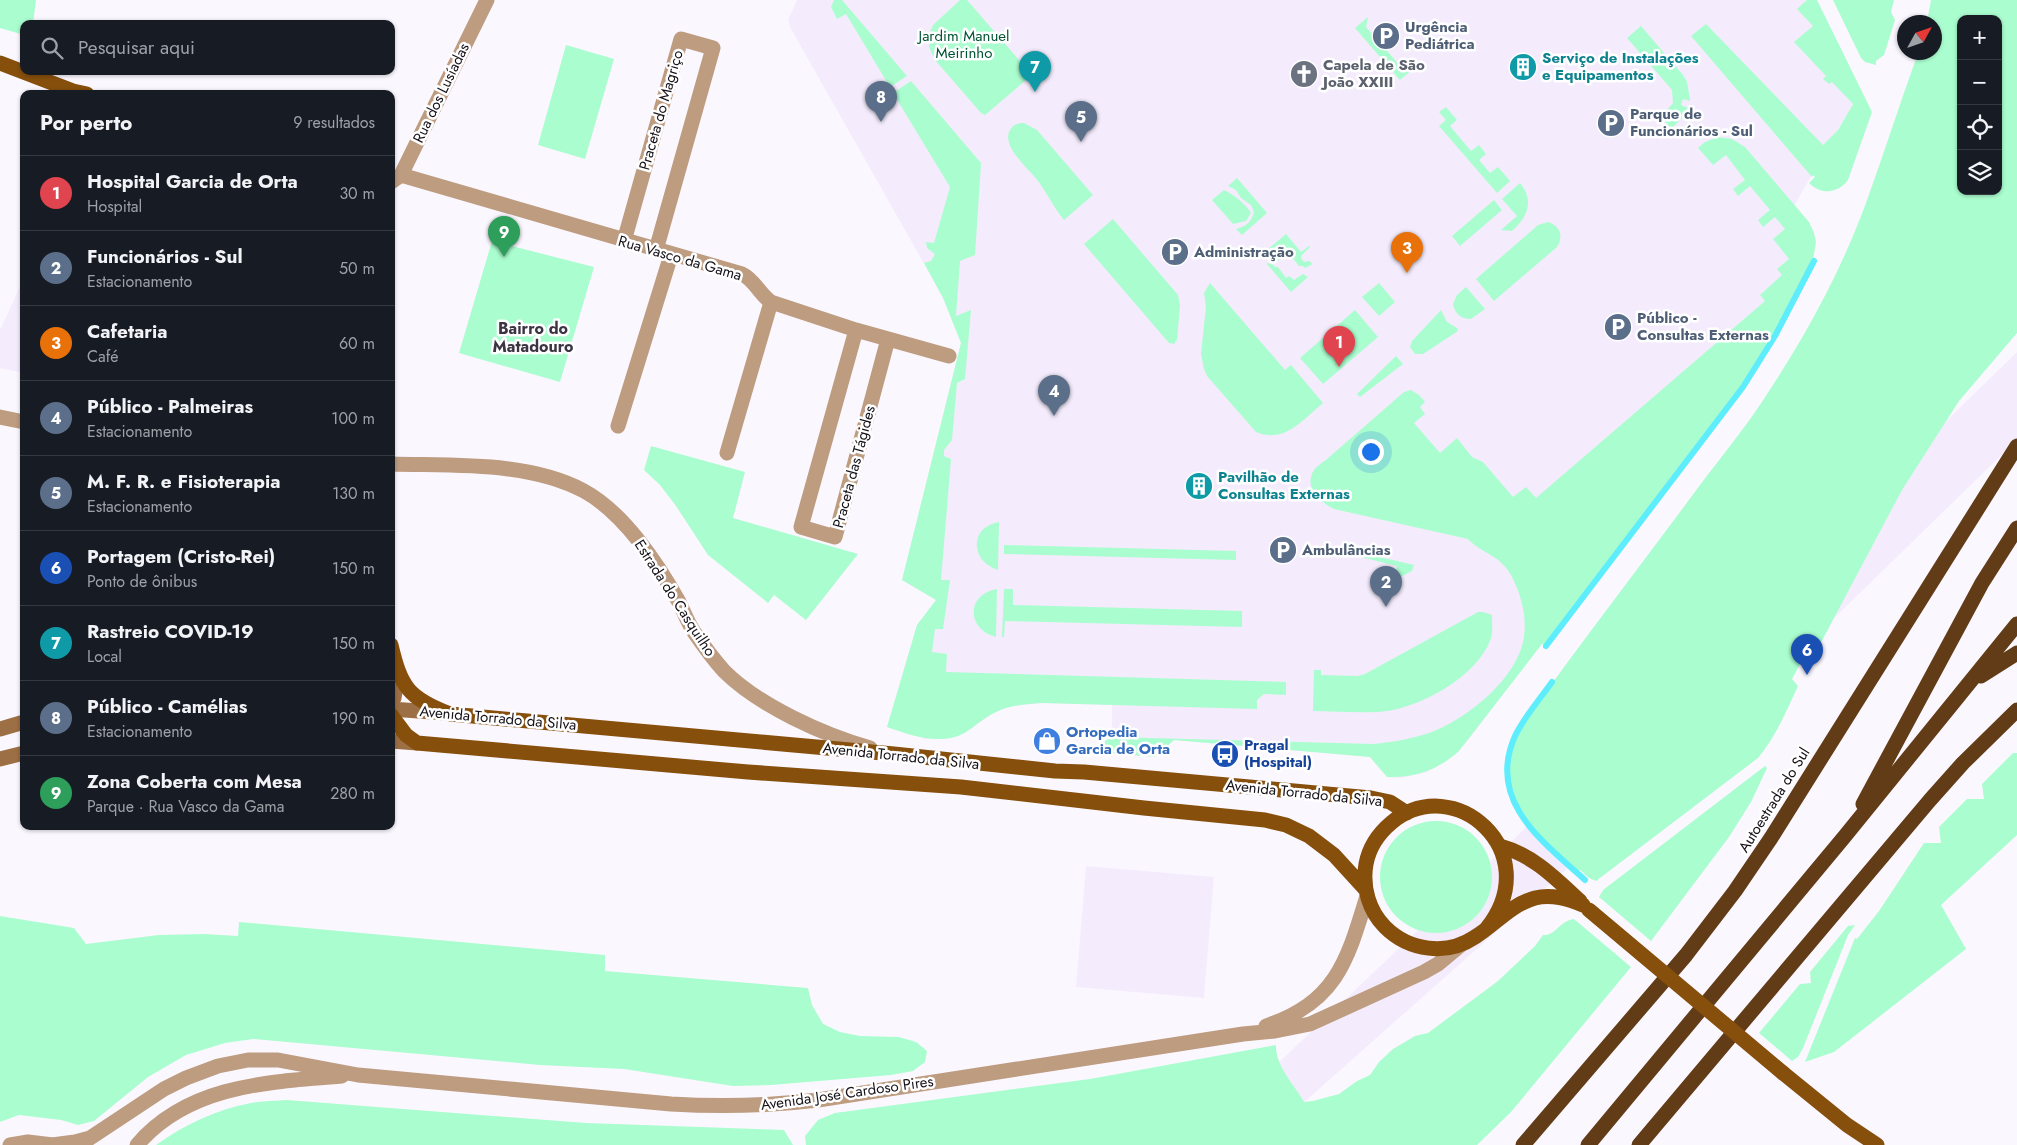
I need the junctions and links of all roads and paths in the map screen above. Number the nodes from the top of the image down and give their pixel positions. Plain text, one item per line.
1 (487, 0) edge
2 (0, 63) edge
3 (20, 71) edge
4 (32, 75) edge
5 (71, 90) edge
6 (396, 178) edge
7 (624, 241) junction
8 (656, 250) junction
9 (671, 255) junction
10 (772, 302) junction
11 (856, 330) junction
12 (888, 340) junction
13 (949, 356) dead end
14 (0, 417) edge
15 (20, 421) edge
16 (618, 426) dead end
17 (2017, 446) edge
18 (727, 453) dead end
19 (395, 464) edge
20 (2017, 528) edge
21 (2017, 624) edge
22 (2017, 653) edge
23 (395, 662) edge
24 (398, 674) junction
25 (1971, 682) junction
26 (395, 692) edge
27 (395, 708) edge
28 (2017, 710) edge
29 (450, 714) junction
30 (395, 720) edge
31 (20, 723) edge
32 (0, 729) edge
33 (395, 741) edge
34 (416, 743) junction
35 (20, 754) edge
36 (894, 754) junction
37 (0, 760) edge
38 (1407, 813) junction
39 (1845, 836) junction
40 (1500, 846) junction
41 (1366, 893) junction
42 (1586, 907) junction
43 (1487, 928) junction
44 (1462, 944) junction
45 (1243, 1034) junction
46 (358, 1075) junction
47 (10, 1145) edge
48 (52, 1145) edge
49 (137, 1145) edge
50 (1524, 1145) edge
51 (1588, 1145) edge
52 (1639, 1145) edge
53 (1877, 1145) edge

1 - 6 street, Rua dos Lusíadas
2 - 3 main road
4 - 5 main road
6 - 7 street, Rua Vasco da Gama
7 - 8 street, Rua Vasco da Gama
7 - 8 street, Praceta do Magriço
8 - 9 street, Rua Vasco da Gama
9 - 10 street, Rua Vasco da Gama
9 - 16 street
10 - 11 street, Rua Vasco da Gama
10 - 18 street
11 - 12 street, Rua Vasco da Gama
11 - 12 street, Praceta das Tágides
12 - 13 street, Rua Vasco da Gama
14 - 15 street
17 - 50 highway, Autoestrada do Sul
19 - 36 street, Estrada do Casquilho
20 - 39 highway
21 - 25 highway
22 - 25 highway
23 - 24 main road
24 - 26 main road
24 - 29 main road
25 - 39 highway
27 - 29 main road, Avenida Torrado da Silva
28 - 52 highway
29 - 36 main road, Avenida Torrado da Silva
30 - 34 main road
31 - 32 main road
33 - 34 main road, Avenida Torrado da Silva
34 - 41 main road, Avenida Torrado da Silva
35 - 37 main road
36 - 38 main road, Avenida Torrado da Silva
38 - 40 main road
38 - 41 main road
39 - 51 highway
40 - 42 main road
40 - 43 main road
41 - 44 main road
41 - 45 street, Avenida José Cardoso Pires
42 - 43 main road
42 - 53 main road, bridge
43 - 44 main road
44 - 45 street, Avenida José Cardoso Pires
45 - 46 street, Avenida José Cardoso Pires
46 - 48 street, Avenida José Cardoso Pires
46 - 49 street, Avenida José Cardoso Pires
47 - 48 street, Avenida José Cardoso Pires

